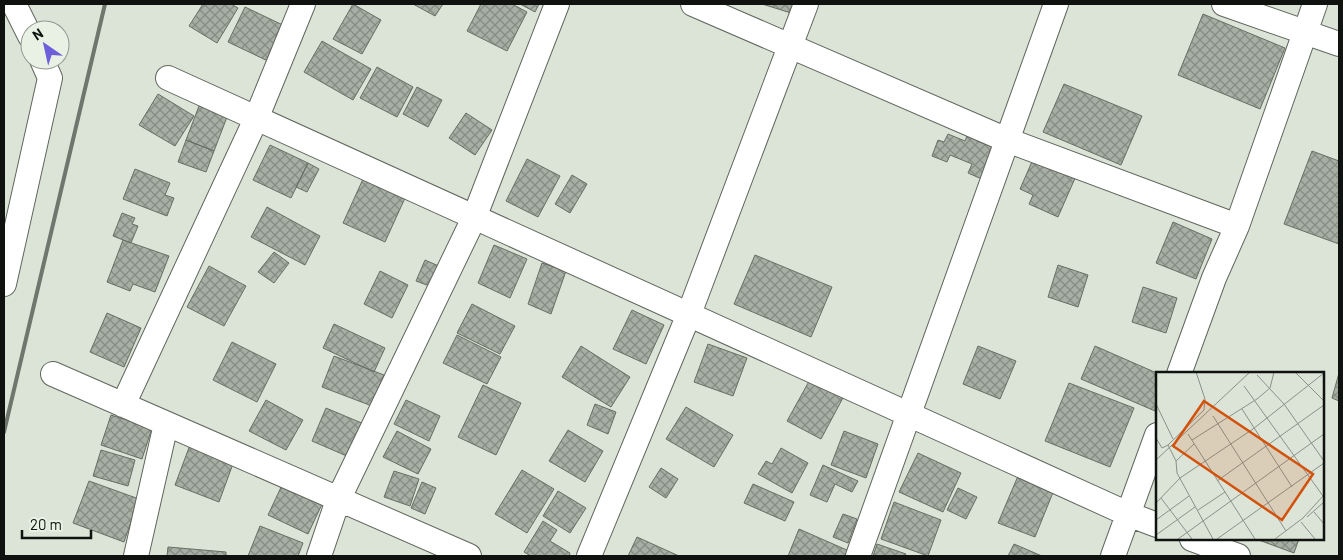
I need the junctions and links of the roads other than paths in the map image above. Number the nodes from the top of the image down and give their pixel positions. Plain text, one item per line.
1 (14, 4) edge
2 (303, 4) edge
3 (556, 4) edge
4 (693, 4) edge
5 (806, 4) edge
6 (1056, 4) edge
7 (1224, 4) edge
8 (1315, 4) edge
9 (22, 20) edge
10 (1305, 31) junction
11 (1339, 44) edge
12 (791, 46) junction
13 (46, 70) edge
14 (168, 78) dead end
15 (256, 119) junction
16 (1008, 140) junction
17 (474, 218) junction
18 (1237, 226) junction
19 (4, 284) edge
20 (690, 314) junction
21 (1180, 372) edge
22 (53, 374) dead end
23 (123, 405) junction
24 (907, 413) junction
25 (166, 424) junction
26 (1156, 438) edge
27 (338, 500) junction
28 (1128, 514) junction
29 (1156, 525) edge
30 (1195, 540) edge
31 (136, 556) edge
32 (319, 556) edge
33 (469, 556) edge
34 (589, 556) edge
35 (858, 556) edge
36 (1113, 556) edge
37 (1238, 556) edge

1 - 9 street
2 - 15 street
3 - 17 street
4 - 12 street
5 - 12 street
6 - 16 street
7 - 10 street
8 - 10 street
10 - 11 street
10 - 18 street
12 - 16 street
12 - 20 street
13 - 19 street
14 - 15 street
15 - 17 street
15 - 23 street
16 - 18 street
16 - 24 street
17 - 20 street
17 - 27 street
18 - 21 street
20 - 24 street
20 - 34 street
22 - 23 street
23 - 25 street
24 - 28 street
24 - 35 street
25 - 27 street
25 - 31 street
26 - 28 street
27 - 32 street
27 - 33 street
28 - 29 street
28 - 36 street
30 - 37 street

